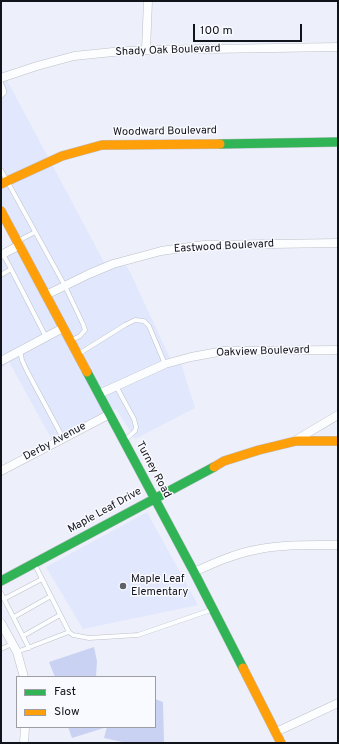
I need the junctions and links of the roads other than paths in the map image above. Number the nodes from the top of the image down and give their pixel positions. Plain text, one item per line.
1 (148, 1) edge
2 (338, 47) edge
3 (146, 50) junction
4 (1, 78) edge
5 (1, 83) edge
6 (1, 96) edge
7 (338, 142) edge
8 (1, 170) edge
9 (4, 183) edge
10 (1, 210) edge
11 (35, 232) junction
12 (19, 243) junction
13 (338, 243) edge
14 (2, 255) edge
15 (11, 269) junction
16 (1, 275) edge
17 (65, 286) junction
18 (46, 295) junction
19 (63, 328) junction
20 (46, 337) junction
21 (70, 341) junction
22 (20, 350) junction
23 (338, 350) edge
24 (78, 355) junction
25 (1, 361) edge
26 (165, 364) junction
27 (116, 386) junction
28 (99, 394) junction
29 (110, 414) junction
30 (338, 414) edge
31 (64, 438) junction
32 (124, 440) junction
33 (296, 441) junction
34 (338, 441) edge
35 (1, 471) edge
36 (155, 498) junction
37 (338, 545) edge
38 (34, 564) junction
39 (194, 572) junction
40 (42, 579) junction
41 (1, 581) edge
42 (1, 593) edge
43 (51, 596) junction
44 (4, 599) junction
45 (214, 609) junction
46 (60, 615) junction
47 (14, 617) junction
48 (1, 623) edge
49 (69, 632) junction
50 (23, 636) junction
51 (12, 644) junction
52 (30, 648) junction
53 (1, 649) edge
54 (17, 652) junction
55 (24, 676) edge
56 (338, 703) edge
57 (25, 728) edge
58 (276, 732) junction
59 (24, 743) edge
60 (281, 743) edge

1 - 3 street
2 - 3 street, Shady Oak Boulevard
3 - 4 street, Shady Oak Boulevard
5 - 6 lane
7 - 9 street, Woodward Boulevard
8 - 9 lane
9 - 11 lane
10 - 12 street, Turney Road
11 - 12 lane
11 - 17 lane
12 - 14 street
12 - 18 street, Turney Road
13 - 17 street, Eastwood Boulevard
14 - 15 lane
15 - 16 lane
15 - 20 lane
17 - 18 street, Eastwood Boulevard
17 - 21 lane
18 - 19 street, Turney Road
19 - 20 street
19 - 21 street, Turney Road
20 - 22 street
21 - 24 street, Turney Road
22 - 25 street
22 - 31 lane
23 - 26 street, Oakview Boulevard
24 - 26 lane
24 - 28 street, Turney Road
26 - 27 street, Oakview Boulevard
27 - 28 street, Oakview Boulevard
27 - 32 lane
28 - 29 street, Turney Road
29 - 31 street, Derby Avenue
29 - 32 street, Turney Road
30 - 33 street
31 - 35 street, Derby Avenue
32 - 36 street, Turney Road
33 - 34 street, Maple Leaf Drive
33 - 36 street, Maple Leaf Drive
36 - 38 street, Maple Leaf Drive
36 - 39 street, Turney Road
37 - 39 street
38 - 40 lane
38 - 41 street, Maple Leaf Drive
39 - 45 street, Turney Road
40 - 43 lane
40 - 44 lane
42 - 44 lane
43 - 46 lane
43 - 47 lane
44 - 47 lane
45 - 49 lane
45 - 58 street, Turney Road
46 - 49 lane
46 - 50 lane
47 - 50 lane
48 - 51 street
49 - 52 lane
50 - 52 lane
51 - 53 lane
51 - 54 street
52 - 54 lane
54 - 55 street
56 - 58 street
57 - 59 street
58 - 60 street, Turney Road

